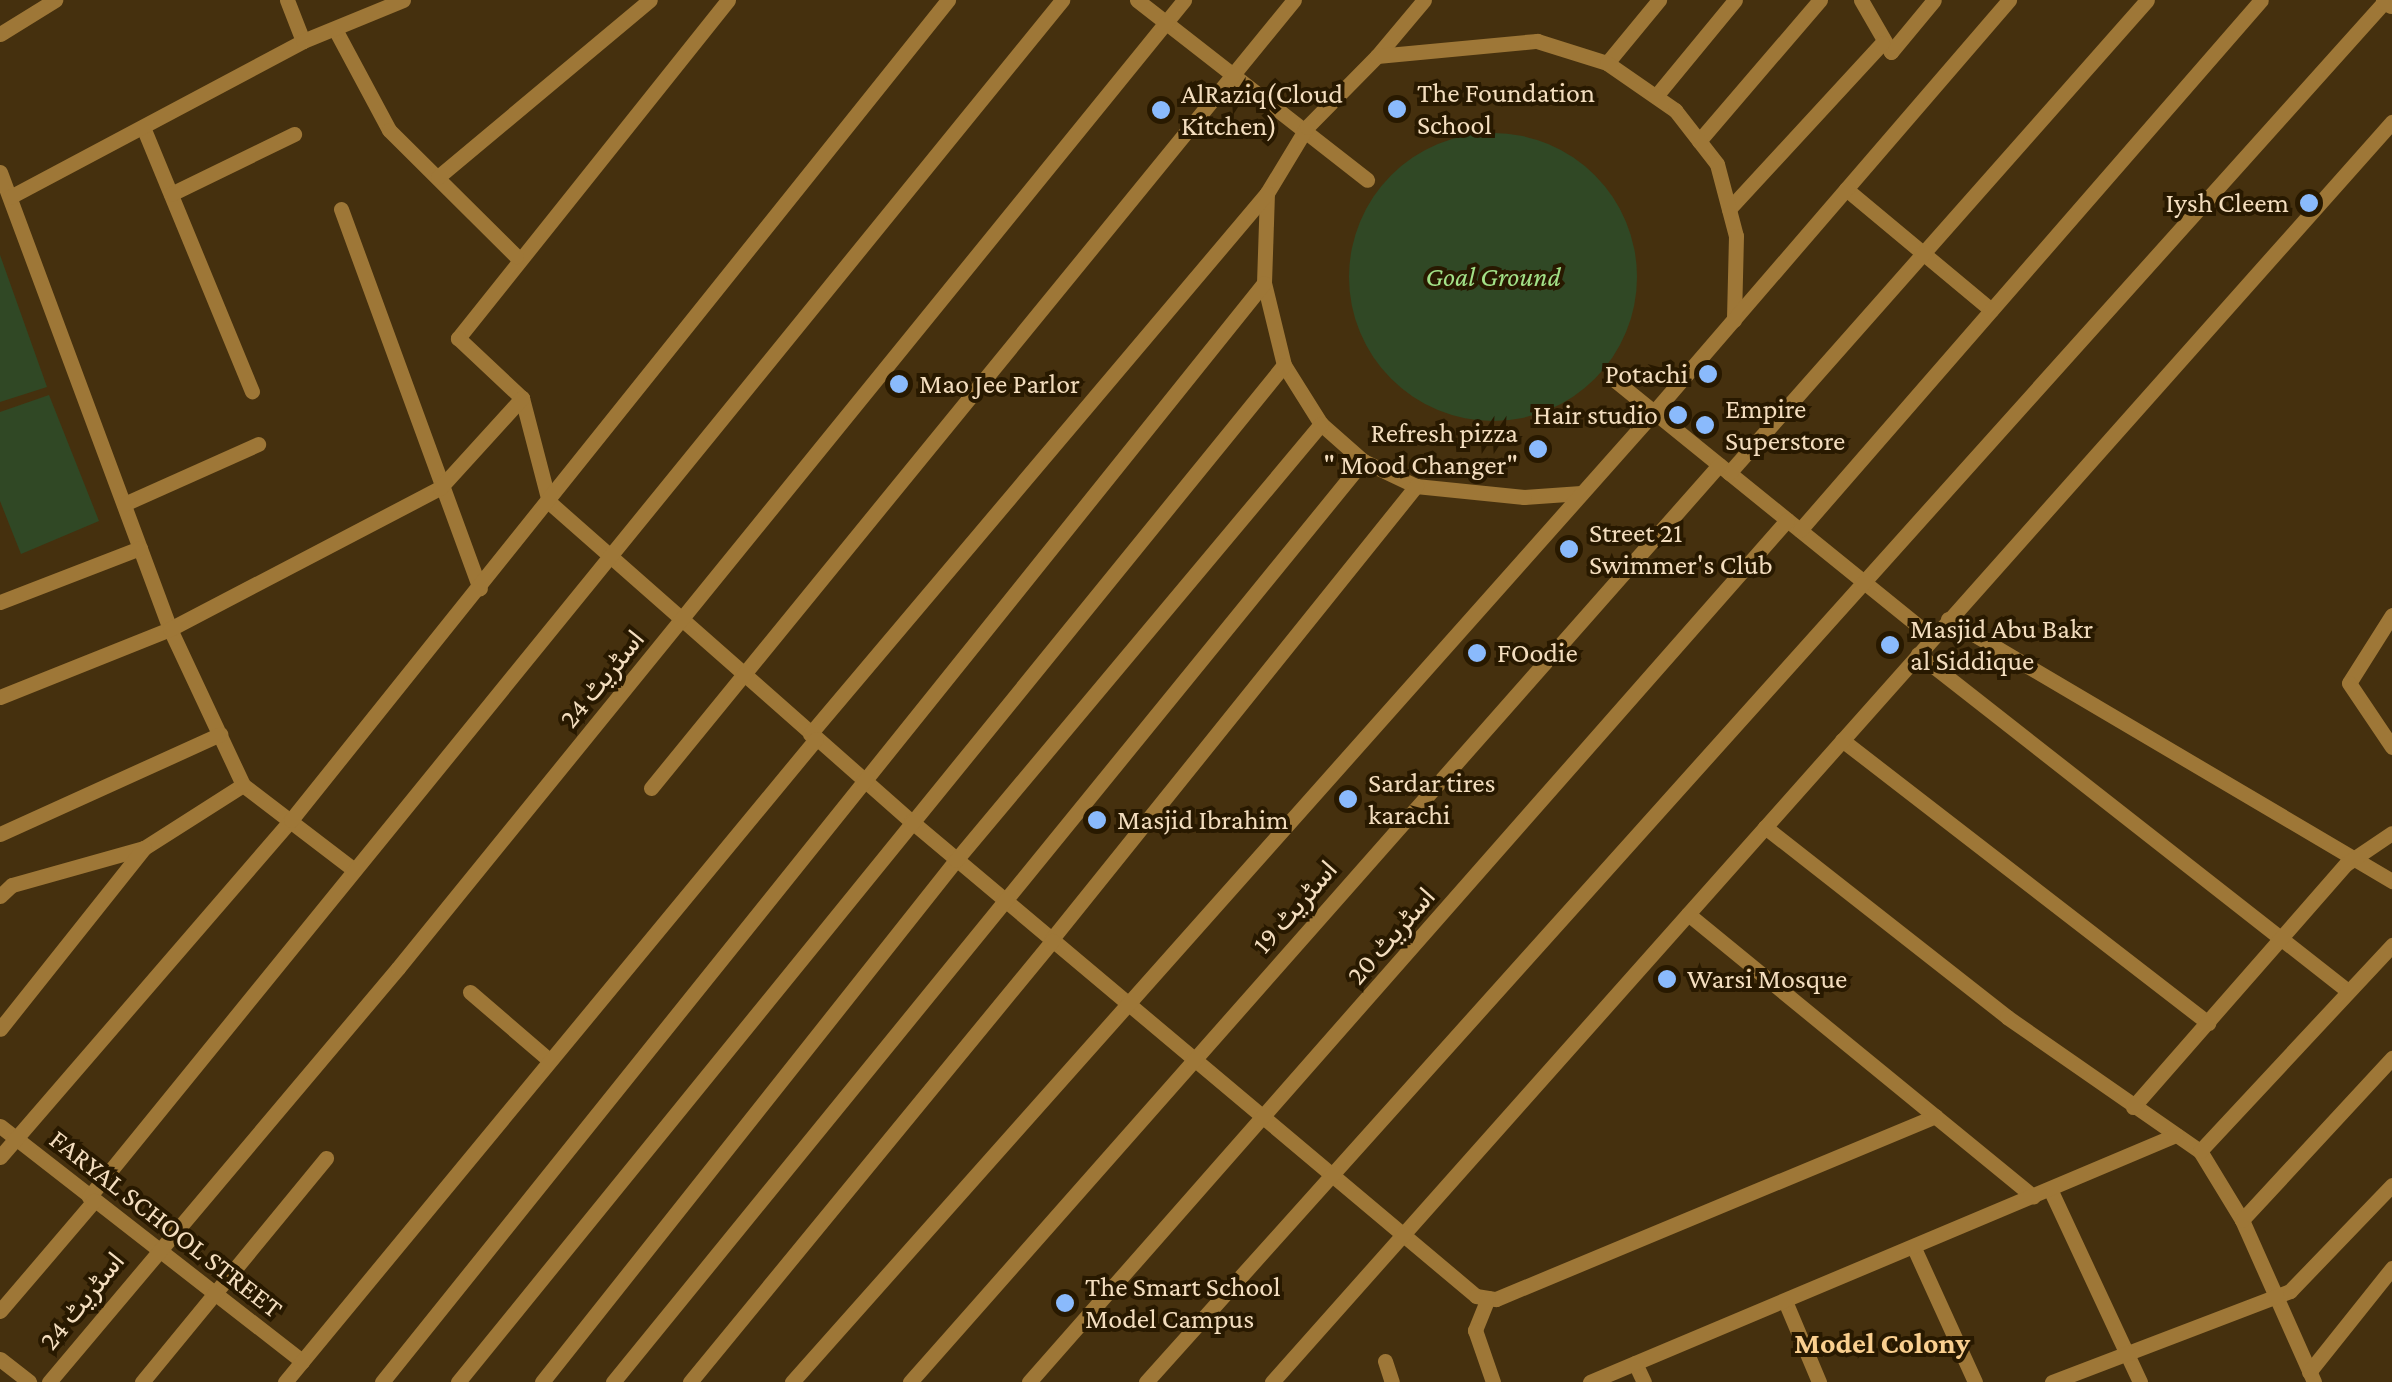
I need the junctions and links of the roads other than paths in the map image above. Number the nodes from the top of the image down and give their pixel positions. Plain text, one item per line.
1 (55, 0) edge
2 (287, 0) edge
3 (403, 0) edge
4 (650, 0) edge
5 (728, 0) edge
6 (948, 0) edge
7 (1062, 0) edge
8 (1136, 0) edge
9 (1184, 0) edge
10 (1294, 0) edge
11 (1424, 0) edge
12 (1658, 0) edge
13 (1735, 0) edge
14 (1820, 0) edge
15 (1861, 0) edge
16 (1934, 0) edge
17 (2009, 0) edge
18 (2147, 0) edge
19 (2261, 0) edge
20 (2388, 1) edge
21 (1165, 23) junction
22 (336, 31) junction
23 (0, 34) edge
24 (304, 41) junction
25 (1882, 43) junction
26 (1377, 56) junction
27 (1607, 63) junction
28 (1230, 74) junction
29 (1656, 96) junction
30 (2392, 122) edge
31 (144, 126) junction
32 (1307, 127) junction
33 (294, 134) dead end
34 (1699, 141) junction
35 (0, 172) edge
36 (438, 177) junction
37 (1367, 180) dead end
38 (1846, 189) junction
39 (172, 194) junction
40 (1268, 194) junction
41 (12, 205) junction
42 (341, 209) dead end
43 (1729, 209) junction
44 (0, 222) edge
45 (1923, 254) junction
46 (516, 256) junction
47 (1264, 283) junction
48 (1991, 310) junction
49 (1734, 320) junction
50 (1284, 365) junction
51 (1612, 378) dead end
52 (252, 391) dead end
53 (522, 398) junction
54 (1654, 412) junction
55 (1321, 424) junction
56 (258, 444) dead end
57 (1362, 461) junction
58 (1724, 469) junction
59 (1416, 486) junction
60 (440, 488) junction
61 (1581, 493) junction
62 (550, 502) junction
63 (124, 504) junction
64 (1794, 525) junction
65 (140, 548) junction
66 (615, 560) junction
67 (1864, 583) junction
68 (480, 588) junction
69 (0, 602) edge
70 (2392, 615) edge
71 (1948, 619) junction
72 (682, 620) junction
73 (170, 629) junction
74 (1932, 638) junction
75 (1918, 654) junction
76 (743, 674) junction
77 (0, 697) edge
78 (220, 734) junction
79 (813, 736) junction
80 (1842, 740) junction
81 (2392, 747) edge
82 (865, 779) junction
83 (243, 785) junction
84 (651, 788) dead end
85 (291, 820) junction
86 (911, 822) junction
87 (1765, 826) junction
88 (2392, 833) edge
89 (0, 834) edge
90 (144, 848) junction
91 (2354, 858) junction
92 (956, 860) junction
93 (354, 870) junction
94 (2392, 881) edge
95 (0, 896) edge
96 (1004, 900) junction
97 (1688, 914) junction
98 (2282, 939) junction
99 (1051, 940) junction
100 (2392, 945) edge
101 (2348, 991) junction
102 (470, 992) dead end
103 (1127, 1004) junction
104 (2208, 1023) junction
105 (0, 1029) edge
106 (1194, 1058) junction
107 (2392, 1058) edge
108 (548, 1059) junction
109 (2133, 1107) junction
110 (1266, 1116) junction
111 (1935, 1116) junction
112 (0, 1126) edge
113 (2176, 1136) junction
114 (16, 1139) junction
115 (2200, 1151) junction
116 (0, 1157) edge
117 (326, 1158) dead end
118 (1333, 1174) junction
119 (2050, 1188) junction
120 (2389, 1195) edge
121 (2033, 1196) junction
122 (92, 1199) junction
123 (2242, 1220) junction
124 (1404, 1232) junction
125 (1914, 1248) junction
126 (156, 1250) junction
127 (2392, 1268) edge
128 (215, 1294) junction
129 (2275, 1296) junction
130 (1488, 1298) junction
131 (1785, 1302) junction
132 (0, 1310) edge
133 (2128, 1353) junction
134 (0, 1359) edge
135 (302, 1361) junction
136 (1384, 1361) dead end
137 (1635, 1363) junction
138 (2312, 1377) edge
139 (29, 1382) edge
140 (49, 1382) edge
141 (142, 1382) edge
142 (285, 1382) edge
143 (382, 1382) edge
144 (458, 1382) edge
145 (542, 1382) edge
146 (613, 1382) edge
147 (690, 1382) edge
148 (792, 1382) edge
149 (910, 1382) edge
150 (1029, 1382) edge
151 (1146, 1382) edge
152 (1272, 1382) edge
153 (1392, 1382) edge
154 (1493, 1382) edge
155 (1590, 1382) edge
156 (1644, 1382) edge
157 (1820, 1382) edge
158 (1975, 1382) edge
159 (2052, 1382) edge
160 (2140, 1382) edge

1 - 23 street
2 - 24 street
3 - 22 street
4 - 36 street
5 - 46 street
6 - 62 street
7 - 66 street
8 - 21 street
9 - 21 street, اسٹریٹ 24
10 - 28 street
11 - 26 street
12 - 27 street
13 - 29 street
14 - 34 street
15 - 25 street
16 - 25 street
17 - 38 street
18 - 45 street, اسٹریٹ 19
19 - 48 street, اسٹریٹ 20
20 - 67 street
21 - 28 street
21 - 72 street, اسٹریٹ 24
22 - 24 street
22 - 36 street
24 - 31 street
25 - 43 street
26 - 27 street
26 - 32 street
27 - 29 street
28 - 32 street
28 - 76 street
29 - 34 street
30 - 71 street
31 - 39 street
31 - 41 street
32 - 37 street
32 - 40 street
33 - 39 street
34 - 43 street
35 - 41 street
36 - 46 street
38 - 45 street
38 - 49 street
39 - 52 street
40 - 47 street
40 - 79 street
41 - 44 street
41 - 63 street
42 - 60 street
43 - 49 street
45 - 48 street
45 - 58 street, اسٹریٹ 19
46 - 53 street
47 - 50 street
47 - 82 street
48 - 64 street, اسٹریٹ 20
49 - 54 street
50 - 55 street
50 - 86 street
51 - 54 street
53 - 60 street
53 - 62 street
54 - 58 street
54 - 61 street
55 - 57 street
55 - 92 street
56 - 63 street
57 - 59 street
57 - 96 street
58 - 64 street
58 - 106 street, اسٹریٹ 19
59 - 61 street
59 - 99 street
60 - 68 street
60 - 73 street
61 - 103 street
62 - 66 street
62 - 68 street
63 - 65 street
64 - 67 street
64 - 110 street, اسٹریٹ 20
65 - 69 street
65 - 73 street
66 - 72 street
66 - 93 street
67 - 74 street
67 - 118 street
68 - 85 street
70 - 81 street
71 - 74 street
71 - 91 street
72 - 76 street
72 - 126 street, اسٹریٹ 24
73 - 77 street
73 - 78 street
74 - 75 street
75 - 80 street
75 - 98 street
76 - 79 street
76 - 84 street
78 - 83 street
78 - 89 street
79 - 82 street
79 - 108 street
80 - 87 street
80 - 104 street
82 - 86 street
82 - 143 street
83 - 85 street
83 - 90 street
85 - 93 street
85 - 114 street
86 - 92 street
86 - 144 street
87 - 97 street
87 - 109 street
88 - 91 street
90 - 95 street
90 - 105 street
91 - 94 street
91 - 98 street
92 - 96 street
92 - 145 street
93 - 122 street
96 - 99 street
96 - 146 street
97 - 111 street
97 - 124 street
98 - 101 street
98 - 104 street
99 - 103 street
99 - 147 street
100 - 101 street
101 - 115 street
102 - 108 street
103 - 106 street
103 - 148 street
104 - 109 street
106 - 110 street
106 - 149 street, اسٹریٹ 19
107 - 123 street
108 - 135 street
109 - 113 street
110 - 118 street
110 - 150 street, اسٹریٹ 20
111 - 121 street
111 - 130 street
112 - 114 street, FARYAL SCHOOL STREET
113 - 115 street
113 - 119 street
114 - 116 street
114 - 122 street, FARYAL SCHOOL STREET
115 - 123 street
117 - 128 street
118 - 124 street
118 - 151 street
119 - 121 street
119 - 133 street
120 - 129 street
121 - 125 street
122 - 126 street, FARYAL SCHOOL STREET
122 - 132 street
123 - 129 street
124 - 130 street
124 - 152 street
125 - 131 street
125 - 158 street
126 - 128 street, FARYAL SCHOOL STREET
126 - 140 street, اسٹریٹ 24
127 - 138 street
128 - 135 street, FARYAL SCHOOL STREET
128 - 141 street
129 - 133 street
129 - 138 street
130 - 154 street
131 - 137 street
131 - 157 street
133 - 159 street
133 - 160 street
134 - 139 street
135 - 142 street
136 - 153 street
137 - 155 street
137 - 156 street

